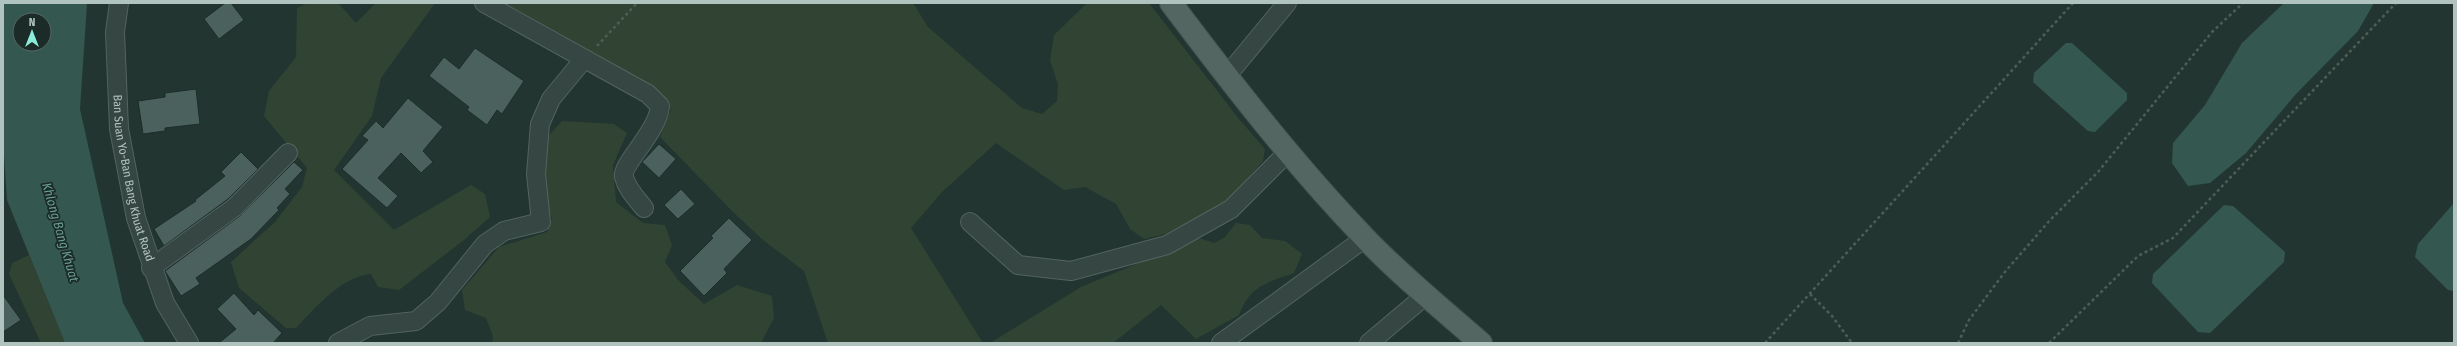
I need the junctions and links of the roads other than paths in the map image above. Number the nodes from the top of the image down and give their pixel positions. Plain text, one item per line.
1 (119, 3) edge
2 (484, 3) edge
3 (1287, 3) edge
4 (1174, 4) edge
5 (584, 59) junction
6 (1226, 77) junction
7 (1288, 152) junction
8 (288, 153) dead end
9 (644, 208) dead end
10 (970, 222) dead end
11 (1365, 238) junction
12 (151, 268) junction
13 (1426, 295) junction
14 (189, 343) edge
15 (338, 343) edge
16 (1221, 343) edge
17 (1369, 343) edge
18 (1481, 343) edge

1 - 12 street, Ban Suan Yo-Ban Bang Khuat Road
2 - 5 street
3 - 6 street
4 - 6 main road
5 - 9 street
5 - 15 street
6 - 7 main road
7 - 10 street
7 - 11 main road
8 - 12 street
11 - 13 main road
11 - 16 street
12 - 14 street, Ban Suan Yo-Ban Bang Khuat Road
13 - 17 street
13 - 18 main road

